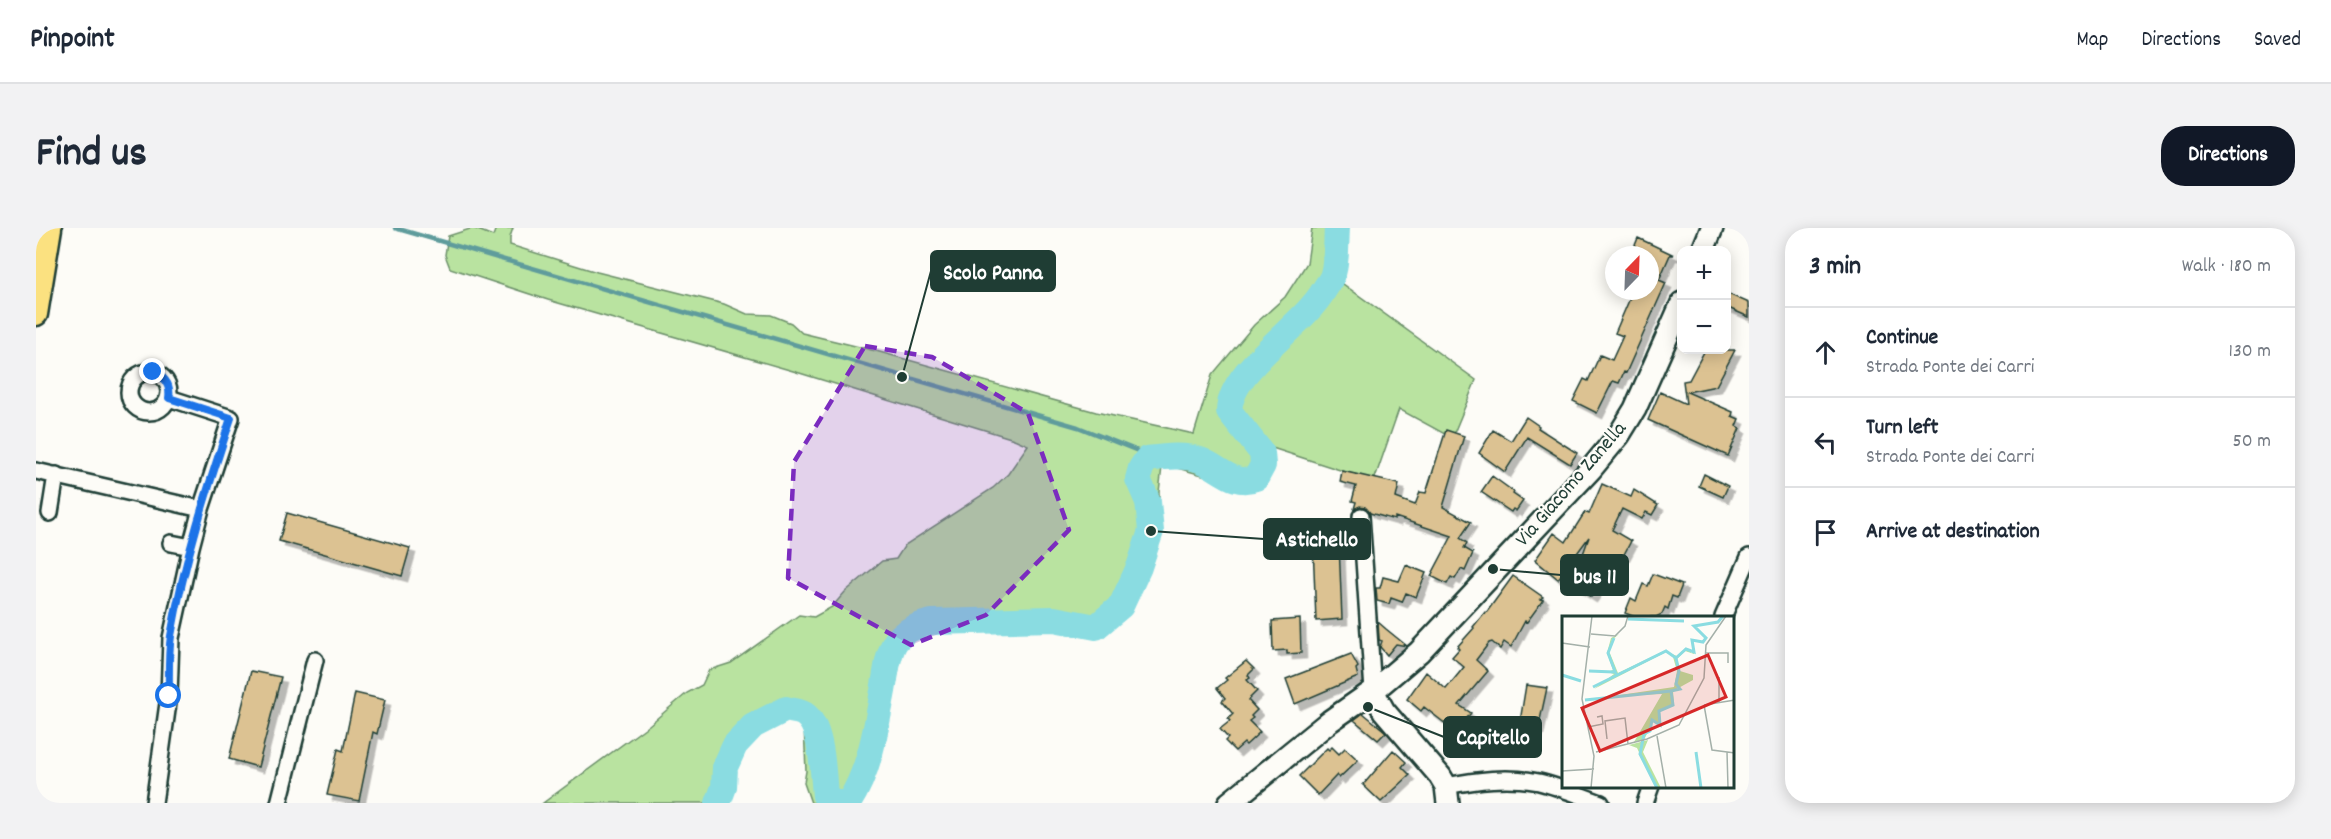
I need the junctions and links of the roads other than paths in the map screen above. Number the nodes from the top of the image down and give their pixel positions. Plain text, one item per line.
1 (50, 228) edge
2 (1712, 228) edge
3 (1705, 246) edge
4 (36, 314) edge
5 (1677, 314) edge
6 (169, 398) dead end
7 (36, 471) edge
8 (56, 476) junction
9 (201, 509) junction
10 (50, 513) dead end
11 (1361, 516) dead end
12 (171, 543) dead end
13 (191, 547) junction
14 (1749, 557) edge
15 (1723, 616) edge
16 (315, 660) dead end
17 (1373, 691) junction
18 (1650, 788) edge
19 (1447, 794) edge
20 (154, 803) edge
21 (279, 803) edge
22 (1229, 803) edge
23 (1601, 803) edge
24 (1645, 803) edge

1 - 4 main road
2 - 3 street
5 - 17 street, Via Giacomo Zanella
6 - 9 street
7 - 8 street
8 - 9 street
8 - 10 street
9 - 13 street
11 - 17 street
12 - 13 street
13 - 20 street
14 - 15 street
16 - 21 street
17 - 19 street
17 - 22 street, Via Giacomo Zanella
18 - 24 street
19 - 23 street

